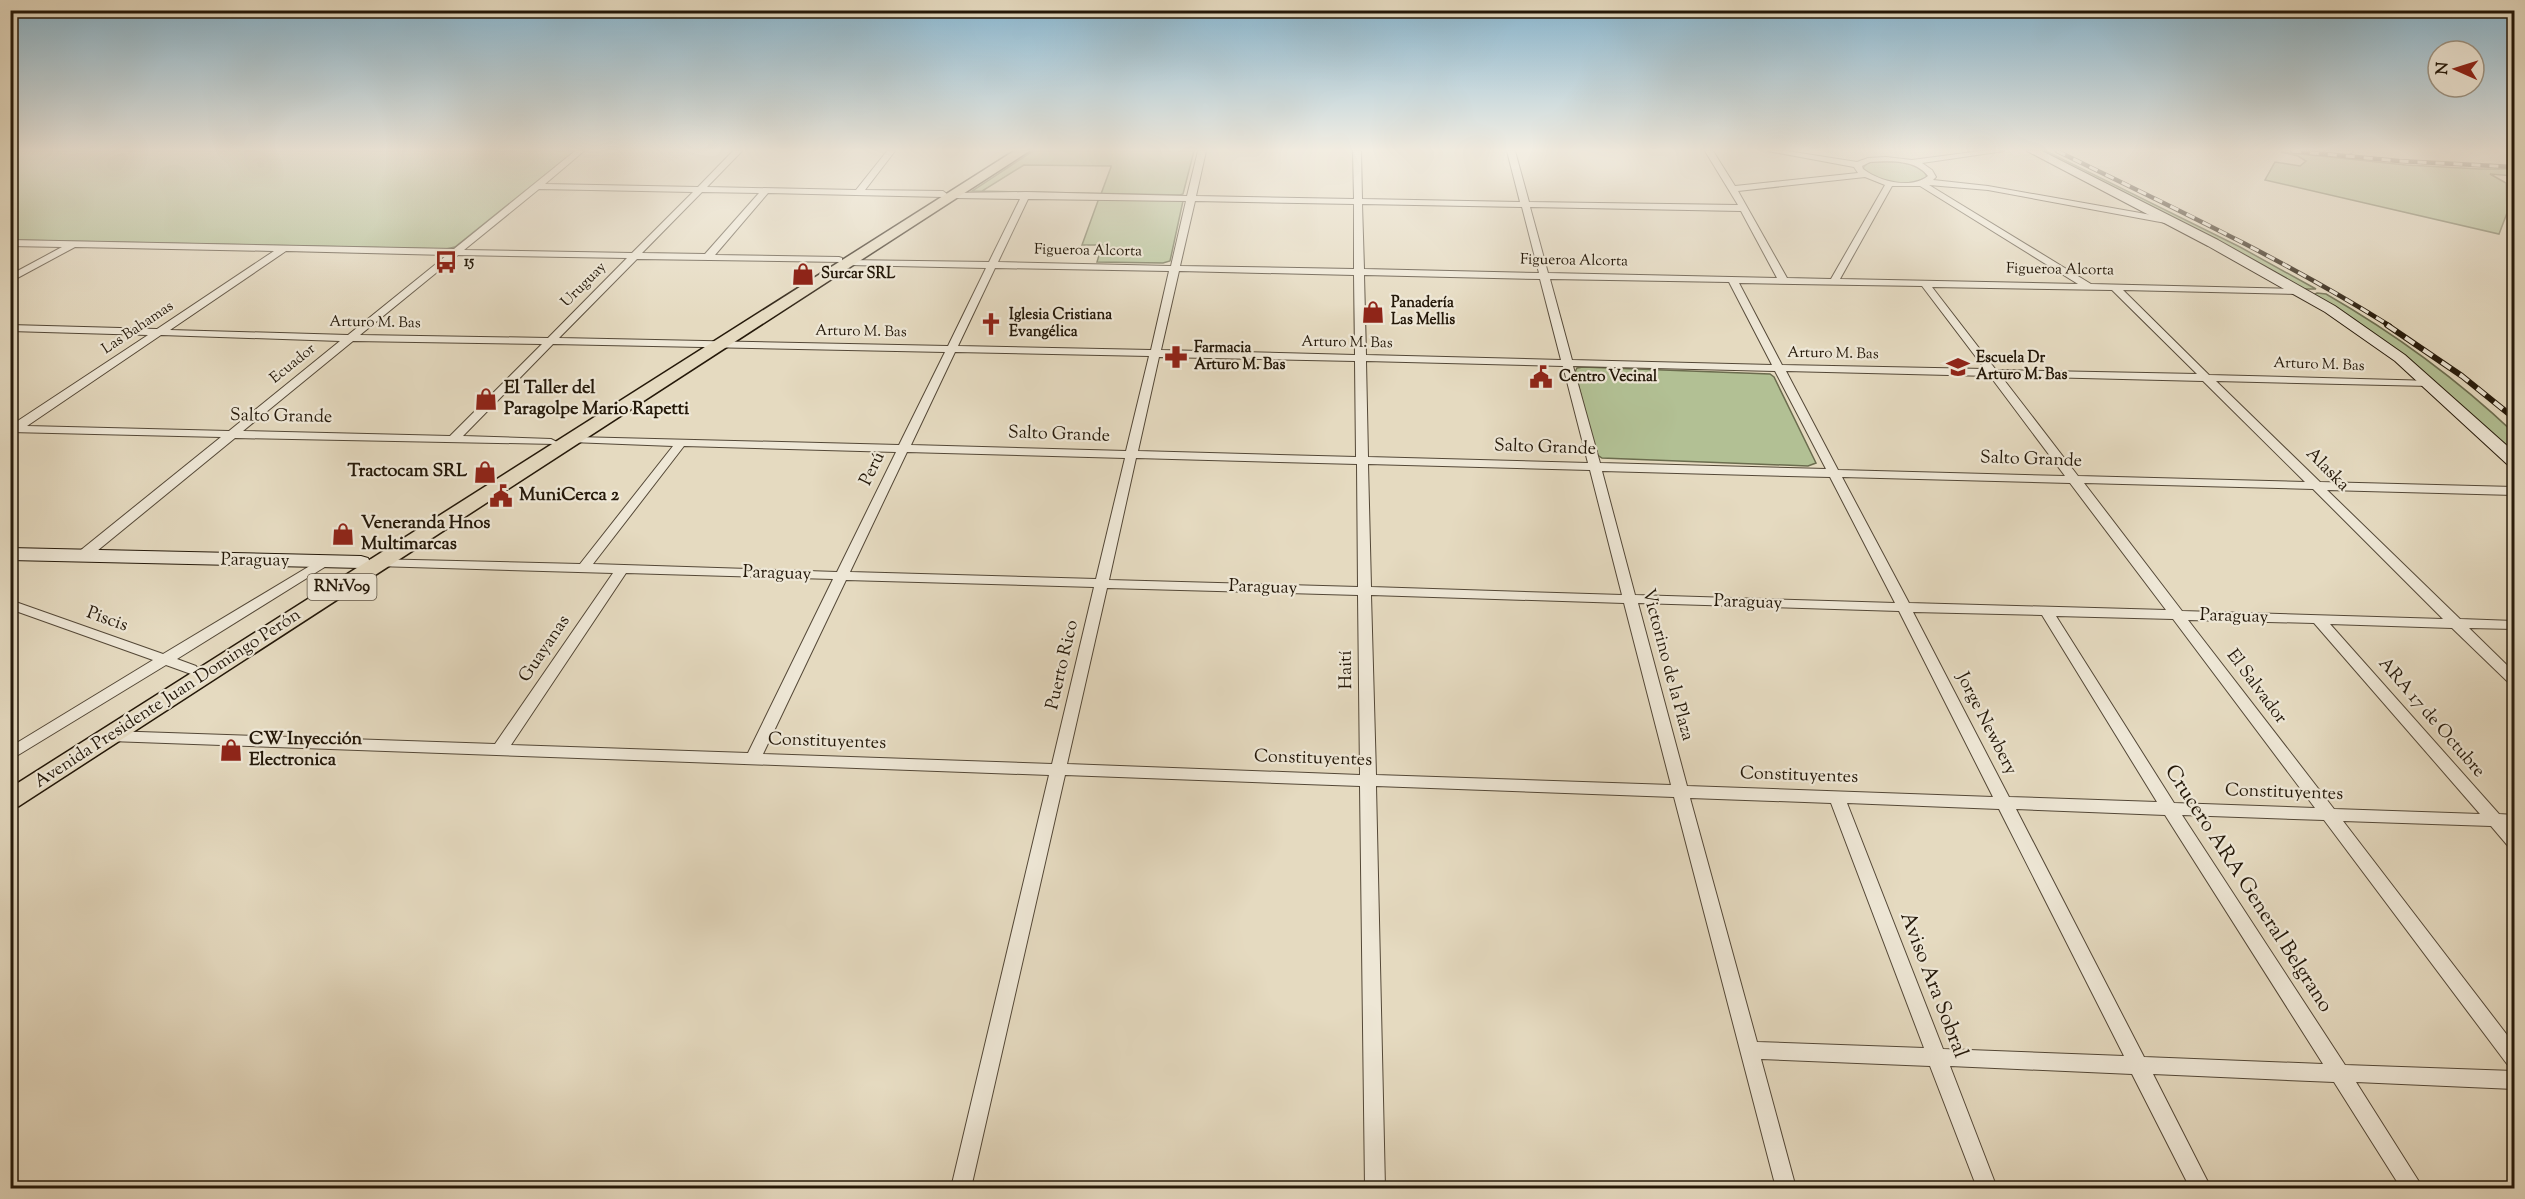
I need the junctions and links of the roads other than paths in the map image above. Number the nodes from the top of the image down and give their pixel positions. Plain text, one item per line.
1 (511, 207) edge
2 (682, 207) edge
3 (751, 207) edge
4 (929, 207) edge
5 (1020, 207) edge
6 (1189, 207) edge
7 (1358, 207) edge
8 (1526, 207) edge
9 (1698, 207) edge
10 (1876, 207) edge
11 (1962, 207) edge
12 (2093, 207) edge
13 (2143, 207) edge
14 (1744, 208) joint
15 (2171, 221) junction
16 (10, 243) edge
17 (72, 245) junction
18 (282, 250) junction
19 (455, 252) junction
20 (634, 255) junction
21 (708, 257) junction
22 (844, 261) junction
23 (993, 264) junction
24 (1175, 267) junction
25 (1360, 271) junction
26 (1544, 275) junction
27 (10, 279) edge
28 (1732, 279) junction
29 (1783, 280) junction
30 (1834, 281) junction
31 (1924, 282) junction
32 (2089, 286) junction
33 (2115, 287) junction
34 (2299, 291) junction
35 (10, 328) edge
36 (160, 331) junction
37 (351, 338) junction
38 (549, 341) junction
39 (714, 344) junction
40 (952, 349) junction
41 (1154, 354) junction
42 (1360, 359) junction
43 (1566, 363) junction
44 (1778, 368) junction
45 (1992, 372) junction
46 (2206, 377) junction
47 (2430, 383) junction
48 (12, 430) edge
49 (232, 434) junction
50 (453, 440) junction
51 (575, 440) junction
52 (551, 442) junction
53 (681, 443) junction
54 (903, 449) junction
55 (1131, 455) junction
56 (1363, 461) junction
57 (2514, 461) edge
58 (1593, 467) junction
59 (1833, 473) junction
60 (2074, 480) junction
61 (2317, 486) junction
62 (2514, 491) edge
63 (10, 554) edge
64 (81, 556) junction
65 (323, 562) junction
66 (371, 562) junction
67 (584, 568) junction
68 (622, 570) junction
69 (842, 576) junction
70 (1102, 584) junction
71 (1365, 591) junction
72 (1630, 599) junction
73 (10, 604) edge
74 (1904, 607) junction
75 (2046, 611) junction
76 (2177, 615) junction
77 (2318, 619) junction
78 (2457, 623) junction
79 (2514, 625) edge
80 (163, 660) junction
81 (191, 669) junction
82 (2514, 680) edge
83 (110, 736) junction
84 (499, 750) junction
85 (10, 754) edge
86 (753, 759) junction
87 (1059, 770) junction
88 (1368, 780) junction
89 (10, 784) edge
90 (1681, 791) junction
91 (1837, 797) junction
92 (10, 800) edge
93 (2004, 802) junction
94 (2169, 808) junction
95 (2329, 814) junction
96 (2495, 820) junction
97 (2514, 820) edge
98 (2514, 842) edge
99 (1749, 1050) junction
100 (1937, 1058) junction
101 (2514, 1058) edge
102 (2139, 1065) junction
103 (2338, 1073) junction
104 (2514, 1080) edge
105 (961, 1188) edge
106 (1375, 1188) edge
107 (1786, 1188) edge
108 (1987, 1188) edge
109 (2201, 1188) edge
110 (2413, 1188) edge

1 - 19 street, Ecuador
2 - 20 street, Uruguay
3 - 21 street
4 - 22 main road, Avenida Presidente Juan Domingo Perón / RN1V09
5 - 23 street, Perú
6 - 24 street, Puerto Rico
7 - 25 street, Haití
8 - 26 street, Victorino de la Plaza
9 - 14 street
10 - 30 street
11 - 32 street
12 - 15 street
13 - 15 main road
14 - 29 street
15 - 34 main road
16 - 17 street, Figueroa Alcorta
17 - 18 street, Figueroa Alcorta
17 - 27 street
18 - 19 street, Figueroa Alcorta
18 - 36 street, Las Bahamas
19 - 20 street, Figueroa Alcorta
19 - 37 street, Ecuador
20 - 21 street, Figueroa Alcorta
20 - 38 street, Uruguay
21 - 22 street, Figueroa Alcorta
22 - 23 street, Figueroa Alcorta
22 - 39 main road, Avenida Presidente Juan Domingo Perón / RN1V09
23 - 24 street, Figueroa Alcorta
23 - 40 street, Perú
24 - 25 street, Figueroa Alcorta
24 - 41 street, Puerto Rico
25 - 26 street, Figueroa Alcorta
25 - 42 street, Haití
26 - 28 street, Figueroa Alcorta
26 - 43 street, Victorino de la Plaza
28 - 29 street, Figueroa Alcorta
28 - 44 street, Jorge Newbery
29 - 30 street, Figueroa Alcorta
30 - 31 street, Figueroa Alcorta
31 - 32 street, Figueroa Alcorta
31 - 45 street, El Salvador
32 - 33 street, Figueroa Alcorta
33 - 34 street, Figueroa Alcorta
33 - 46 street, Alaska
34 - 47 main road
35 - 36 street, Arturo M. Bas
36 - 37 street, Arturo M. Bas
36 - 48 street, Las Bahamas
37 - 38 street, Arturo M. Bas
37 - 49 street, Ecuador
38 - 39 street, Arturo M. Bas
38 - 50 street, Uruguay
39 - 40 street, Arturo M. Bas
39 - 51 main road, Avenida Presidente Juan Domingo Perón / RN1V09
39 - 52 main road, Avenida Presidente Juan Domingo Perón / RN1V09
40 - 41 street, Arturo M. Bas
40 - 54 street, Perú
41 - 42 street, Arturo M. Bas
41 - 55 street, Puerto Rico
42 - 43 street, Arturo M. Bas
42 - 56 street, Haití
43 - 44 street, Arturo M. Bas
43 - 58 street, Victorino de la Plaza
44 - 45 street, Arturo M. Bas
44 - 59 street, Jorge Newbery
45 - 46 street, Arturo M. Bas
45 - 60 street, El Salvador
46 - 47 street, Arturo M. Bas
46 - 61 street, Alaska
47 - 57 main road
48 - 49 street, Salto Grande
49 - 50 street, Salto Grande
49 - 64 street, Ecuador
50 - 52 street, Salto Grande
51 - 53 street, Salto Grande
51 - 66 main road, Avenida Presidente Juan Domingo Perón / RN1V09
52 - 66 main road, Avenida Presidente Juan Domingo Perón / RN1V09
53 - 54 street, Salto Grande
53 - 67 street
54 - 55 street, Salto Grande
54 - 69 street, Perú
55 - 56 street, Salto Grande
55 - 70 street, Puerto Rico
56 - 58 street, Salto Grande
56 - 71 street, Haití
58 - 59 street, Salto Grande
58 - 72 street, Victorino de la Plaza
59 - 60 street, Salto Grande
59 - 74 street, Jorge Newbery
60 - 61 street, Salto Grande
60 - 76 street, El Salvador
61 - 62 street, Salto Grande
61 - 78 street, Alaska
63 - 64 main road, Paraguay
64 - 65 main road, Paraguay
65 - 66 main road, Paraguay
65 - 80 street, Avenida Presidente Juan Domingo Perón
66 - 67 street, Paraguay
66 - 81 main road, Avenida Presidente Juan Domingo Perón / RN1V09
66 - 83 main road, Avenida Presidente Juan Domingo Perón / RN1V09
67 - 68 street, Paraguay
68 - 69 street, Paraguay
68 - 84 street, Guayanas
69 - 70 street, Paraguay
69 - 86 street, Perú
70 - 71 street, Paraguay
70 - 87 street, Puerto Rico
71 - 72 street, Paraguay
71 - 88 street, Haití
72 - 74 street, Paraguay
72 - 90 street, Victorino de la Plaza
73 - 80 street, Piscis
74 - 75 street, Paraguay
74 - 93 street, Jorge Newbery
75 - 76 street, Paraguay
75 - 94 street, Crucero ARA General Belgrano
76 - 77 street, Paraguay
76 - 95 street, El Salvador
77 - 78 street, Paraguay
77 - 96 street, ARA 17 de Octubre
78 - 79 street, Paraguay
78 - 82 street, Alaska
80 - 81 street, Piscis
80 - 85 street, Avenida Presidente Juan Domingo Perón
81 - 89 main road, Avenida Presidente Juan Domingo Perón / RN1V09
83 - 84 street, Constituyentes
83 - 92 main road, Avenida Presidente Juan Domingo Perón / RN1V09
84 - 86 street, Constituyentes
86 - 87 street, Constituyentes
87 - 88 street, Constituyentes
87 - 105 street, Puerto Rico
88 - 90 street, Constituyentes
88 - 106 street, Haití
90 - 91 street, Constituyentes
90 - 99 street, Victorino de la Plaza
91 - 93 street, Constituyentes
91 - 100 street, Aviso Ara Sobral
93 - 94 street, Constituyentes
93 - 102 street, Jorge Newbery
94 - 95 street, Constituyentes
94 - 103 street, Crucero ARA General Belgrano
95 - 96 street, Constituyentes
95 - 101 street, El Salvador
96 - 97 street, Constituyentes
96 - 98 street, ARA 17 de Octubre
99 - 100 street
99 - 107 street, Victorino de la Plaza
100 - 102 street
100 - 108 street, Aviso Ara Sobral
102 - 103 street
102 - 109 street, Jorge Newbery
103 - 104 street
103 - 110 street, Crucero ARA General Belgrano

